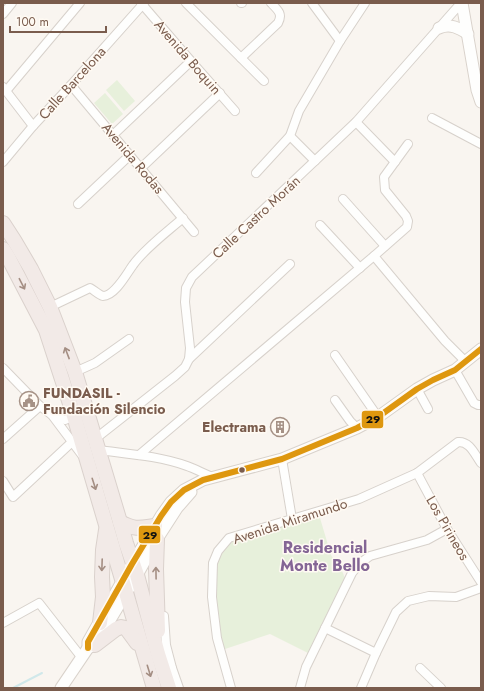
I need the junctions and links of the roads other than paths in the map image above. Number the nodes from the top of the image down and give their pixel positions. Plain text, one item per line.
1 (12, 3) edge
2 (80, 3) edge
3 (186, 3) edge
4 (271, 3) edge
5 (312, 3) edge
6 (365, 3) edge
7 (461, 3) edge
8 (143, 4) edge
9 (3, 14) edge
10 (439, 28) junction
11 (468, 34) junction
12 (340, 40) junction
13 (241, 58) junction
14 (191, 62) junction
15 (264, 81) dead end
16 (71, 85) junction
17 (4, 89) edge
18 (220, 93) junction
19 (481, 102) edge
20 (235, 111) dead end
21 (432, 118) dead end
22 (356, 122) junction
23 (33, 126) junction
24 (113, 135) junction
25 (290, 136) junction
26 (408, 144) dead end
27 (481, 144) edge
28 (130, 155) junction
29 (4, 159) edge
30 (315, 162) junction
31 (395, 162) junction
32 (141, 168) junction
33 (256, 173) dead end
34 (343, 199) dead end
35 (78, 204) dead end
36 (183, 218) junction
37 (3, 223) edge
38 (320, 225) dead end
39 (194, 232) dead end
40 (385, 246) junction
41 (3, 249) edge
42 (374, 256) junction
43 (290, 264) dead end
44 (360, 268) junction
45 (50, 307) junction
46 (129, 339) dead end
47 (481, 349) edge
48 (335, 355) dead end
49 (189, 359) junction
50 (466, 362) junction
51 (4, 370) edge
52 (455, 370) junction
53 (75, 372) junction
54 (417, 390) junction
55 (335, 400) dead end
56 (481, 405) edge
57 (40, 406) junction
58 (428, 409) dead end
59 (52, 415) junction
60 (74, 416) junction
61 (378, 416) junction
62 (357, 428) junction
63 (3, 439) edge
64 (72, 442) junction
65 (97, 445) junction
66 (139, 455) junction
67 (282, 459) junction
68 (87, 462) junction
69 (481, 463) edge
70 (417, 472) junction
71 (208, 479) junction
72 (3, 481) edge
73 (292, 519) junction
74 (114, 524) junction
75 (447, 529) junction
76 (156, 532) junction
77 (135, 569) junction
78 (481, 582) edge
79 (124, 587) junction
80 (481, 588) edge
81 (156, 592) junction
82 (3, 623) edge
83 (100, 623) junction
84 (325, 628) junction
85 (92, 647) junction
86 (144, 653) junction
87 (376, 653) junction
88 (158, 654) junction
89 (82, 658) junction
90 (168, 668) junction
91 (420, 668) dead end
92 (61, 688) edge
93 (154, 688) edge
94 (169, 688) edge
95 (179, 688) edge
96 (231, 688) edge
97 (300, 688) edge
98 (361, 688) edge
99 (441, 688) edge

1 - 9 street
2 - 17 street
3 - 13 street
4 - 13 street
5 - 12 street
6 - 12 street
7 - 10 street, Calle Castro Morán
7 - 11 street
8 - 14 street, Avenida Boquin
8 - 16 street, Calle Barcelona
10 - 11 street
10 - 22 street, Calle Castro Morán
11 - 19 street
12 - 25 street
13 - 15 street
14 - 18 street, Avenida Boquin
14 - 24 street
16 - 23 street, Calle Barcelona
16 - 24 street, Avenida Rodas
17 - 23 street
18 - 20 street, Avenida Boquin
18 - 32 street
21 - 27 street
22 - 30 street, Calle Castro Morán
22 - 31 street
23 - 29 street, Calle Barcelona
24 - 28 street, Avenida Rodas
25 - 30 street
25 - 33 street
26 - 31 street
28 - 32 street, Avenida Rodas
28 - 35 street
30 - 49 street, Calle Castro Morán
31 - 40 street
32 - 36 street, Avenida Rodas
34 - 40 street
36 - 39 street, Avenida Rodas
36 - 45 street
37 - 45 highway
38 - 44 street
40 - 42 street
41 -> 60 highway
42 - 44 street
42 - 50 street
43 - 49 street
44 - 66 street
53 -> 45 highway
46 - 53 street
47 - 50 street
48 - 61 street
49 - 65 street
50 - 52 street
51 - 57 street
52 - 54 street
52 - 56 street
53 - 65 highway
54 - 58 street
54 - 61 street
55 - 62 street
57 - 59 street
57 - 63 street
59 - 60 street
59 - 64 street
60 - 68 highway
61 - 62 street
62 - 67 street
64 - 68 street
64 - 72 street
65 - 66 street
65 - 74 highway
66 - 71 street
67 - 71 street
67 - 73 street
68 -> 74 highway
69 - 70 street, Avenida Miramundo
70 - 73 street, Avenida Miramundo
70 - 75 street, Los Pirineos
71 - 76 street
73 - 96 street, Avenida Miramundo
74 - 76 highway
74 - 77 highway
74 - 79 highway
74 -> 83 highway
75 - 78 street, Los Pirineos
75 - 84 street
76 - 77 street
81 -> 76 highway
77 - 79 street
77 - 88 highway
79 - 83 street
79 - 85 street
79 - 86 highway
80 - 87 street
81 - 88 highway
81 - 90 street
82 - 89 street
83 - 85 street
84 - 87 street
84 - 97 street
85 - 86 highway
85 - 89 street
86 -> 93 highway
87 - 98 street
88 - 90 highway
89 - 92 street
90 - 94 highway
90 - 95 street
91 - 99 street

